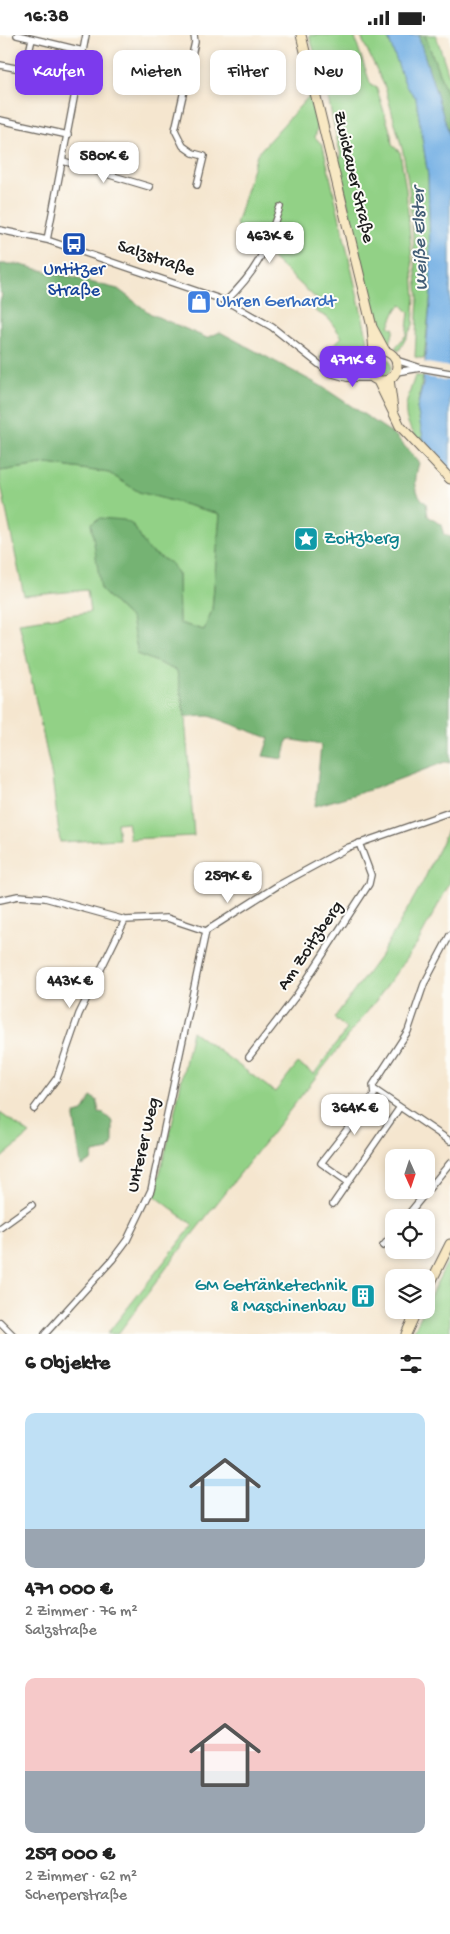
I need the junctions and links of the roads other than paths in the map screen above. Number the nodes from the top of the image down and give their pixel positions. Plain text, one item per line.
1 (17, 35) edge
2 (86, 35) edge
3 (194, 35) edge
4 (301, 35) edge
5 (32, 39) junction
6 (79, 50) edge
7 (83, 50) edge
8 (0, 65) edge
9 (75, 95) edge
10 (0, 120) edge
11 (68, 135) junction
12 (63, 161) junction
13 (197, 185) dead end
14 (150, 187) dead end
15 (280, 207) dead end
16 (0, 230) edge
17 (47, 240) junction
18 (226, 301) junction
19 (372, 327) junction
20 (385, 351) junction
21 (374, 353) junction
22 (396, 360) junction
23 (366, 364) junction
24 (409, 367) junction
25 (396, 372) junction
26 (450, 373) edge
27 (340, 375) junction
28 (375, 379) junction
29 (389, 379) junction
30 (393, 409) junction
31 (450, 479) edge
32 (450, 812) edge
33 (359, 843) junction
34 (0, 900) edge
35 (125, 920) junction
36 (206, 931) junction
37 (450, 935) edge
38 (249, 1057) dead end
39 (375, 1090) junction
40 (400, 1107) junction
41 (34, 1109) dead end
42 (450, 1141) edge
43 (450, 1163) edge
44 (348, 1182) junction
45 (333, 1204) dead end
46 (32, 1205) dead end
47 (413, 1209) edge
48 (0, 1228) edge
49 (385, 1244) edge
50 (450, 1244) edge
51 (383, 1246) dead end
52 (435, 1274) edge
53 (414, 1319) edge
54 (0, 1322) edge
55 (12, 1334) edge
56 (45, 1334) edge
57 (406, 1334) edge

1 - 5 street
2 - 7 street
3 - 13 street
4 - 19 main road, Zwickauer Straße
5 - 6 street
5 - 8 street
9 - 11 street
10 - 11 street
11 - 12 street
12 - 14 street
12 - 17 street
15 - 18 street
16 - 17 street, Salzstraße
17 - 18 street, Salzstraße
18 - 27 street, Salzstraße
19 - 20 main road, Zwickauer Straße
19 - 21 main road, Zwickauer Straße
20 - 21 main road
20 - 22 main road, Zwickauer Straße
21 - 23 main road
22 - 24 street
22 - 25 main road
23 - 27 street
23 - 28 main road
24 - 25 street
24 - 26 street
25 - 29 main road
27 - 28 street, Salzstraße
28 - 29 main road
28 - 30 main road
29 - 30 main road
30 - 31 main road
32 - 33 street
33 - 36 street
33 - 38 street, Am Zoitzberg
34 - 35 street
35 - 36 street
35 - 41 street
36 - 56 street, Unterer Weg
37 - 39 street
39 - 40 street
39 - 44 street
40 - 42 street
40 - 44 street
43 - 47 street
44 - 45 street
46 - 48 street
49 - 51 street
50 - 52 main road
53 - 57 main road
54 - 55 street

